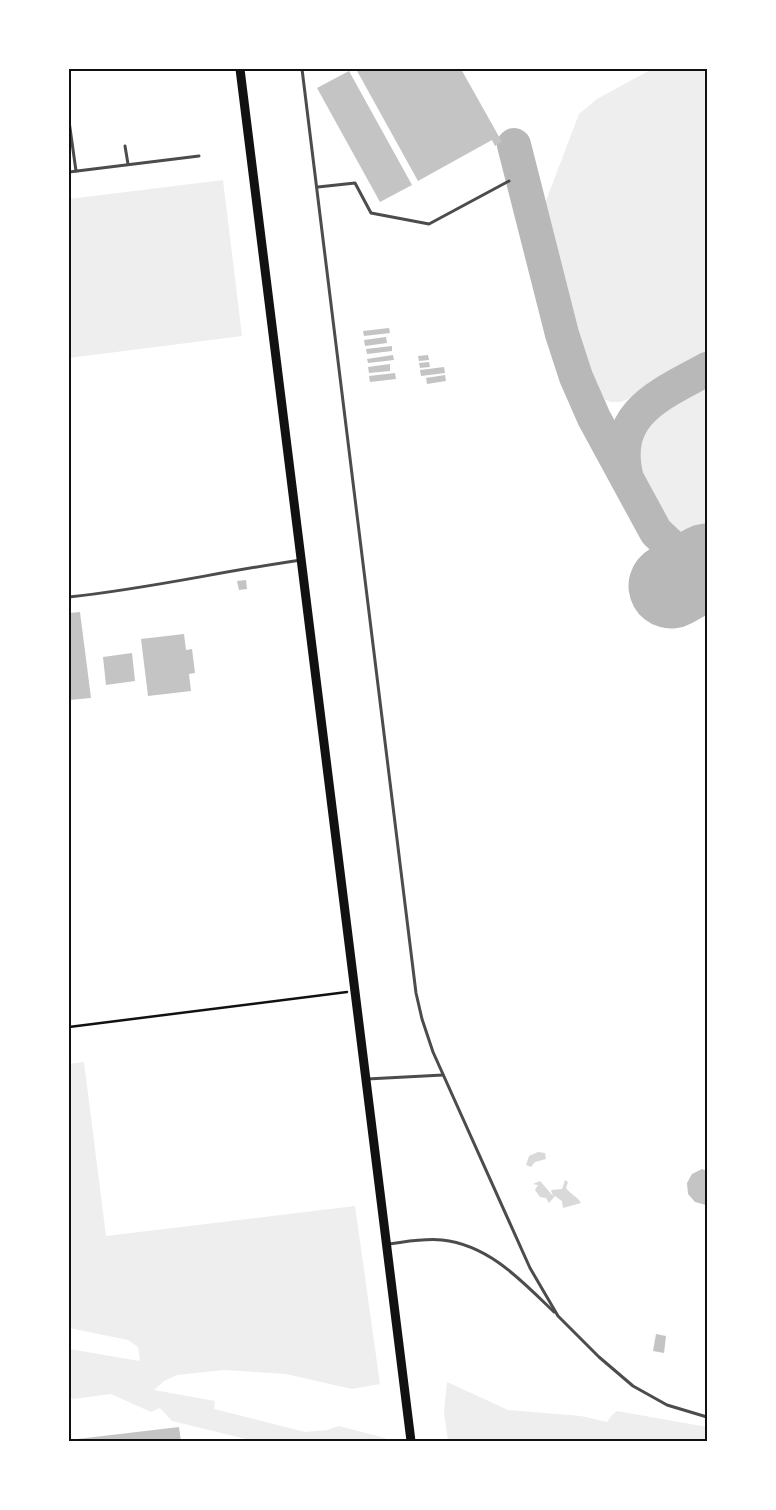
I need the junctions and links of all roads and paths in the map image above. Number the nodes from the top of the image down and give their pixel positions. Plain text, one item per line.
1 (240, 69) edge
2 (302, 69) edge
3 (69, 121) edge
4 (125, 146) dead end
5 (199, 156) dead end
6 (128, 164) junction
7 (76, 171) junction
8 (69, 172) edge
9 (509, 181) dead end
10 (318, 187) junction
11 (302, 560) junction
12 (69, 597) edge
13 (356, 991) junction
14 (69, 1028) edge
15 (443, 1074) junction
16 (367, 1079) junction
17 (388, 1244) junction
18 (558, 1316) junction
19 (707, 1417) edge
20 (411, 1441) edge

1 - 11 main road
2 - 10 lane
3 - 7 lane
4 - 6 lane
5 - 6 lane
6 - 7 lane
7 - 8 lane
9 - 10 lane
10 - 15 lane
11 - 12 lane
11 - 13 main road
13 - 14 path
13 - 16 main road
15 - 16 lane
15 - 18 lane
16 - 17 main road
17 - 18 lane
17 - 20 main road
18 - 19 lane

